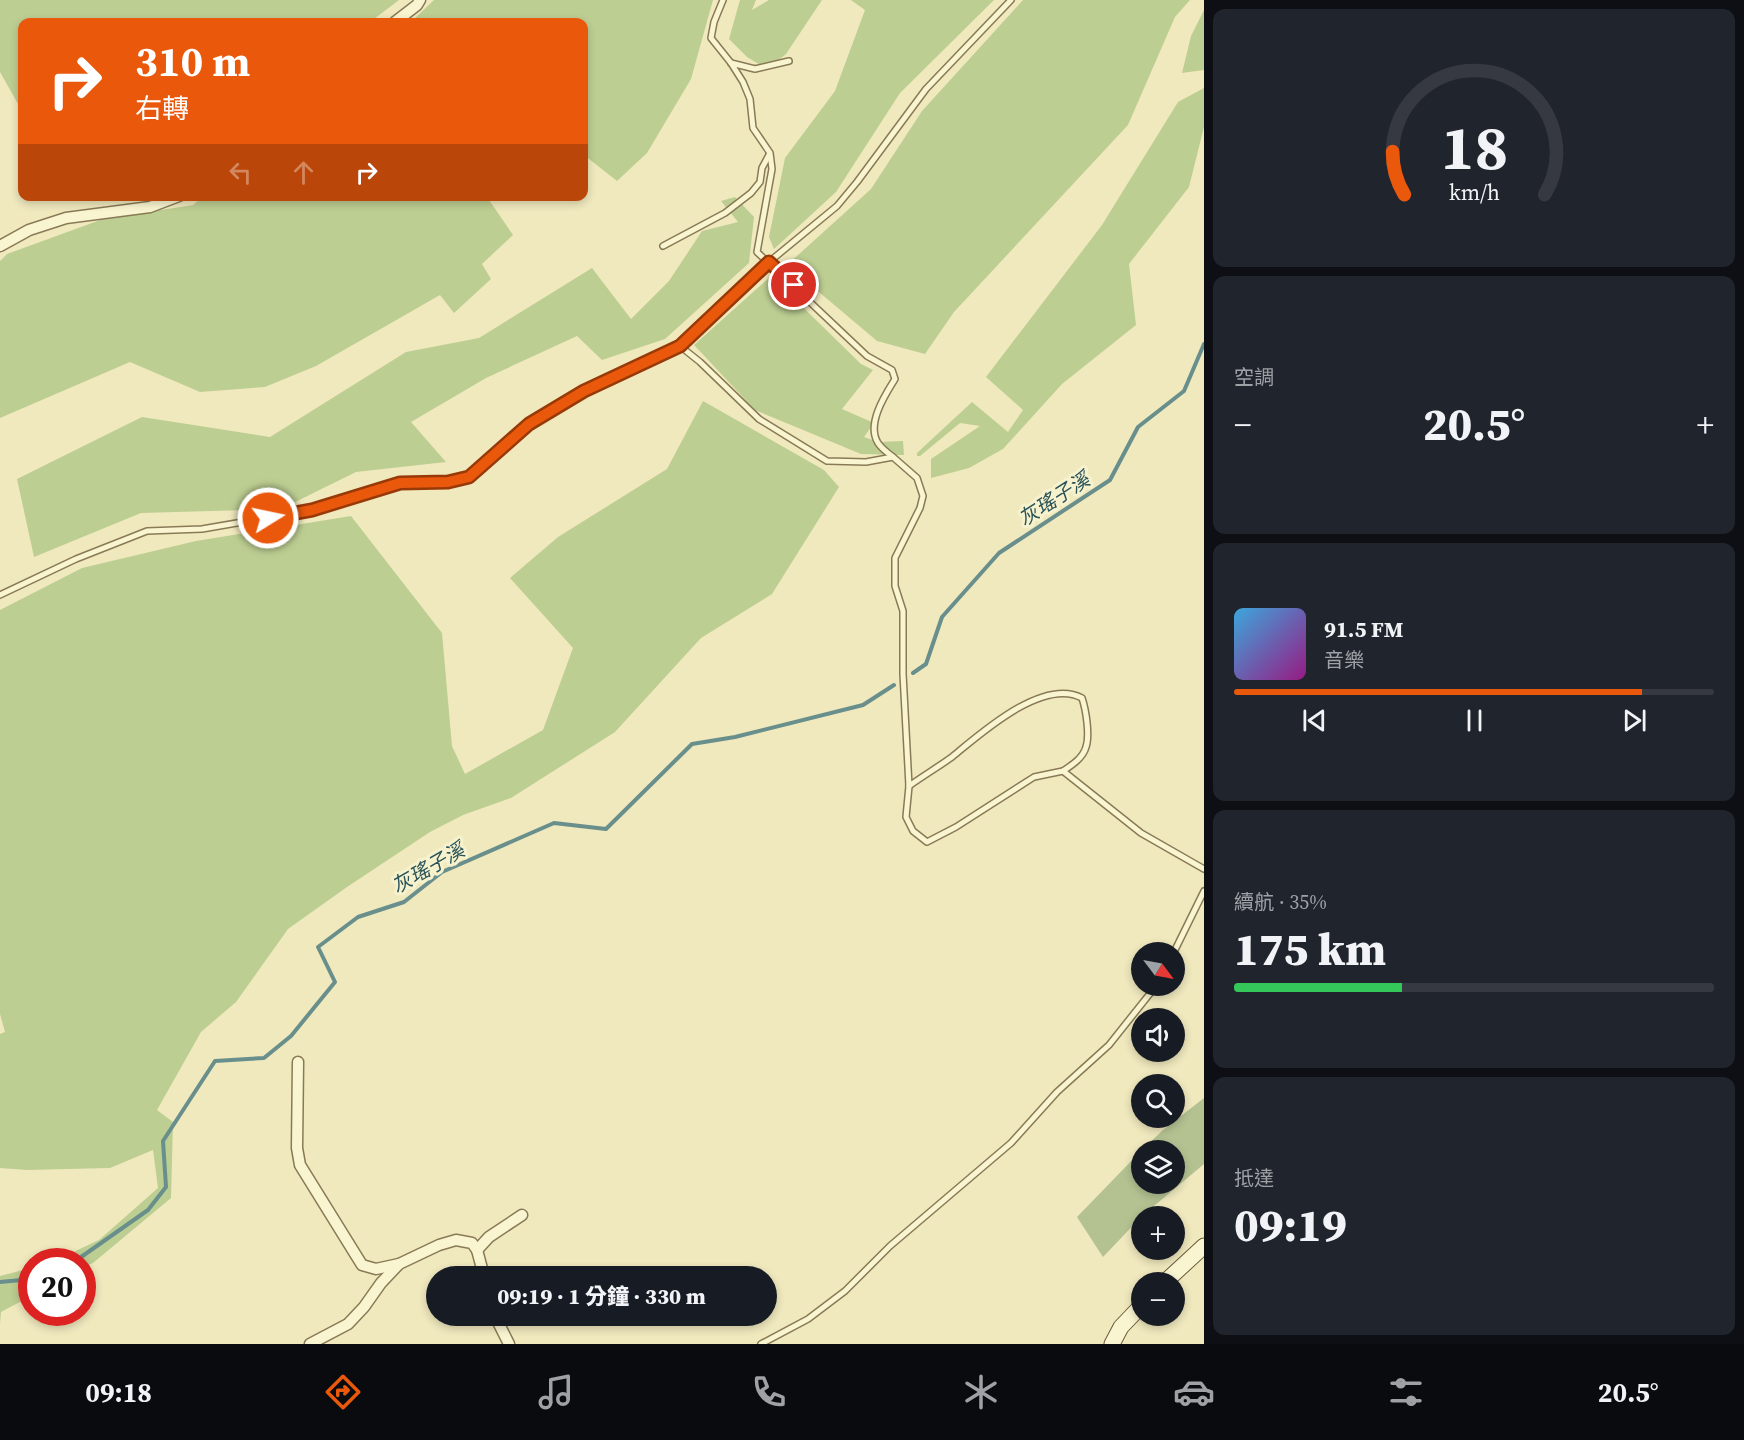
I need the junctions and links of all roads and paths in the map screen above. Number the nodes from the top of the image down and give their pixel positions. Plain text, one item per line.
1 (420, 0) edge
2 (723, 0) edge
3 (1011, 0) edge
4 (400, 18) edge
5 (789, 61) dead end
6 (731, 63) junction
7 (770, 153) junction
8 (166, 201) edge
9 (0, 246) edge
10 (663, 246) dead end
11 (769, 262) junction
12 (680, 346) junction
13 (893, 457) junction
14 (0, 595) edge
15 (1063, 771) junction
16 (909, 786) junction
17 (1204, 869) edge
18 (1204, 891) edge
19 (1179, 942) edge
20 (1148, 996) edge
21 (298, 1062) dead end
22 (522, 1215) dead end
23 (1204, 1246) edge
24 (477, 1250) junction
25 (399, 1264) junction
26 (481, 1266) edge
27 (1177, 1272) edge
28 (1131, 1317) edge
29 (500, 1326) edge
30 (310, 1344) edge
31 (509, 1344) edge
32 (761, 1344) edge
33 (1112, 1344) edge

1 - 4 street
2 - 6 lane
3 - 11 lane
5 - 6 lane
6 - 7 lane
7 - 10 lane
7 - 11 lane
8 - 9 street
11 - 12 lane
11 - 13 lane
12 - 13 lane
12 - 14 lane
13 - 16 lane
15 - 16 lane
15 - 16 lane
15 - 17 lane
18 - 19 lane
20 - 32 lane
21 - 25 street
22 - 24 street
23 - 27 street
24 - 25 street
24 - 26 street
25 - 30 street
28 - 33 street
29 - 31 street

